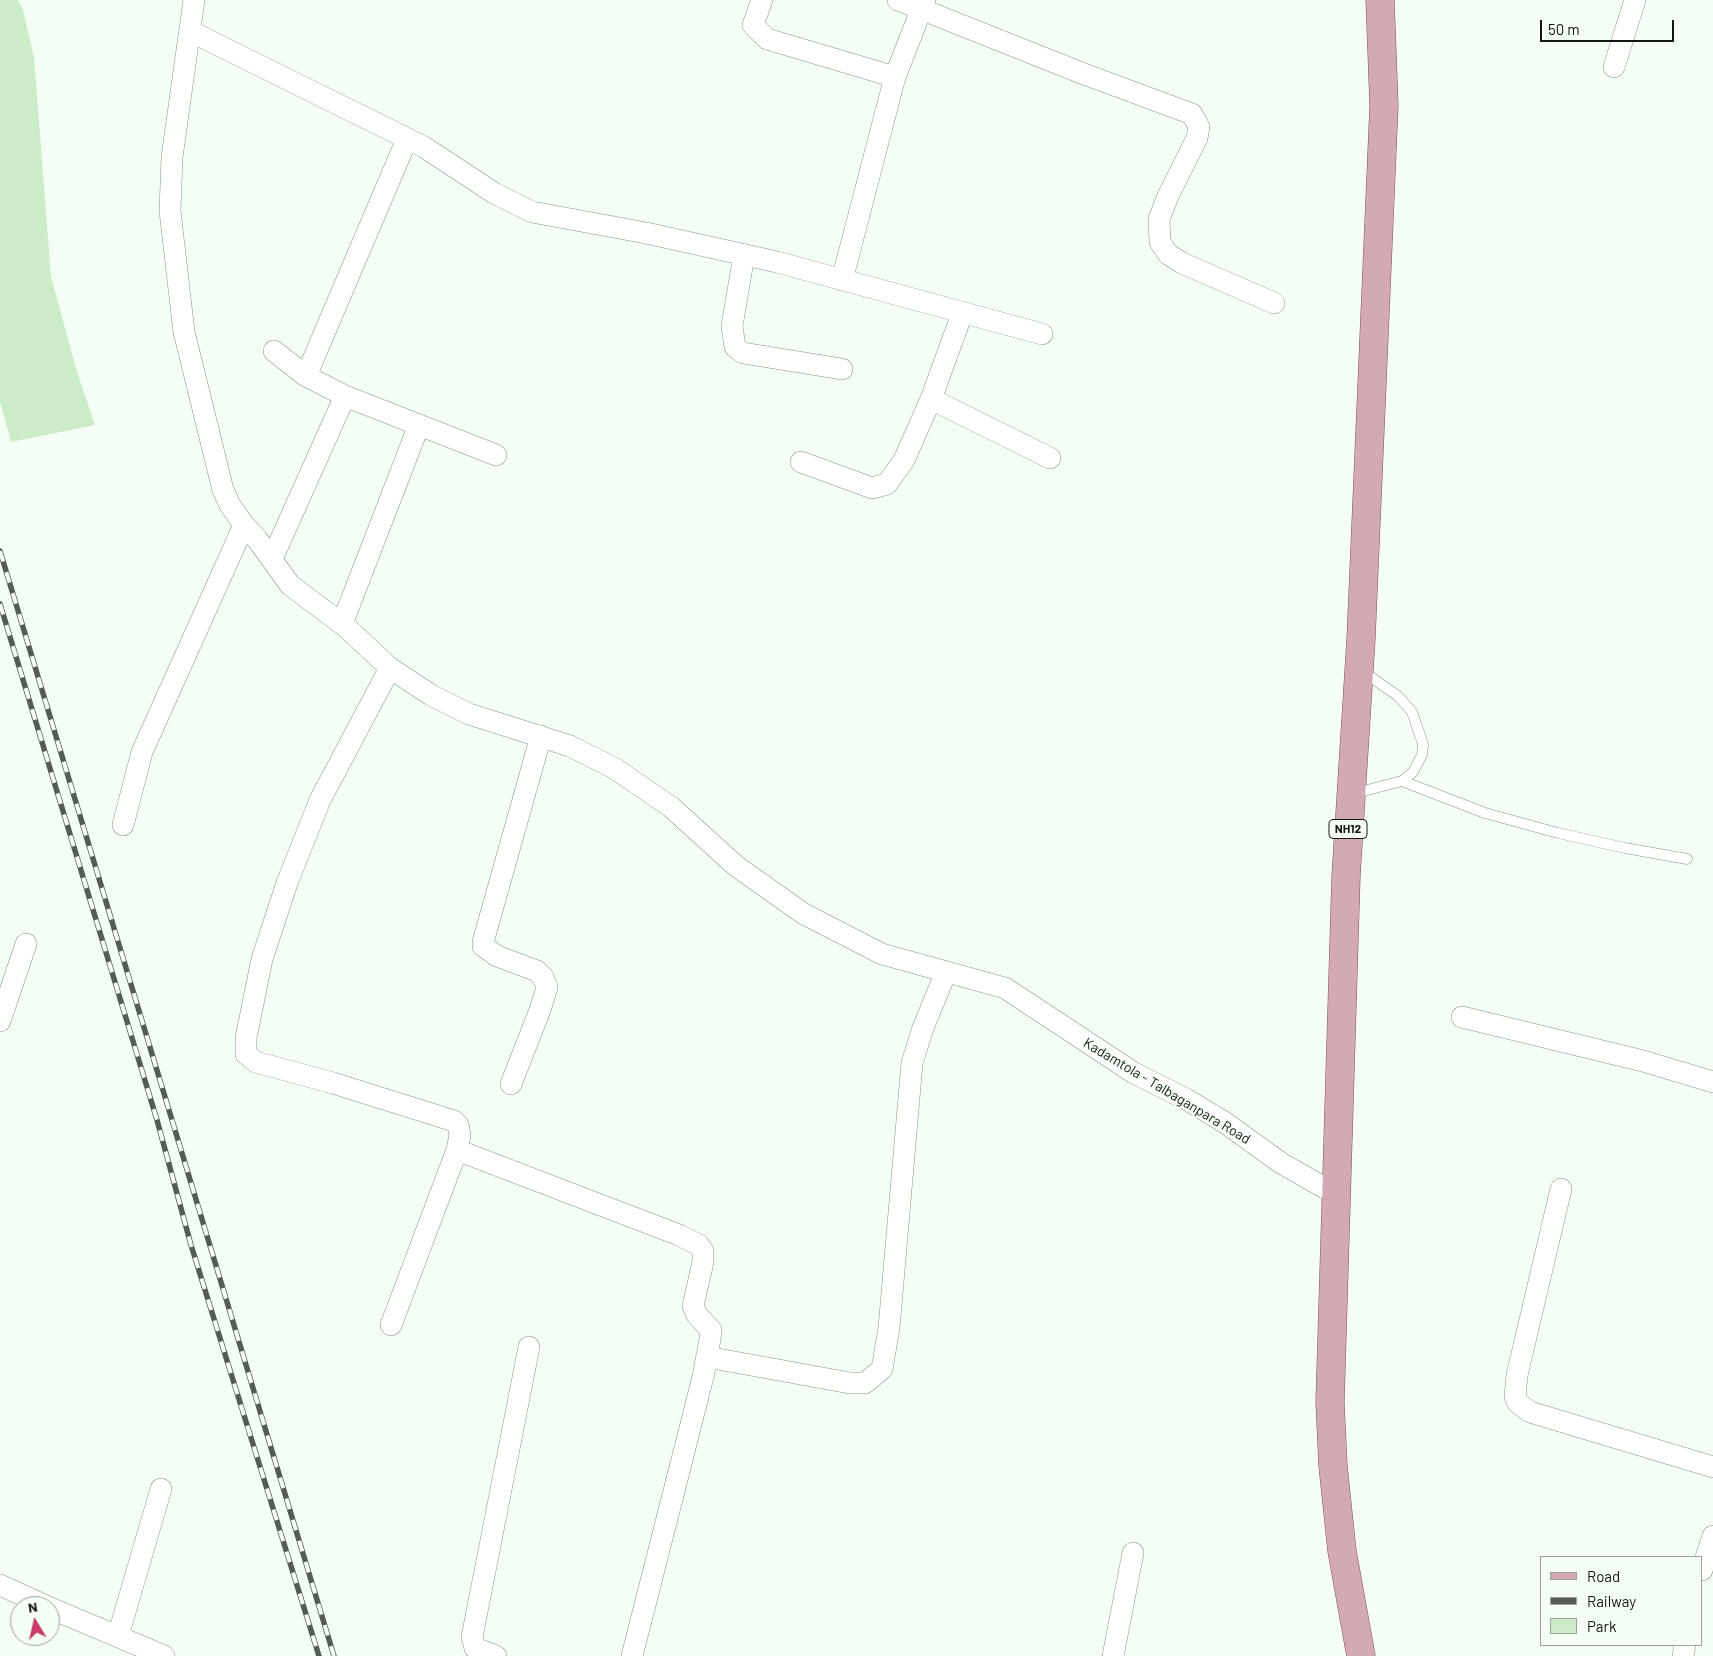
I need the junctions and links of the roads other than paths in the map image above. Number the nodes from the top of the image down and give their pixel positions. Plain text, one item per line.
1 (194, 0) edge
2 (762, 0) edge
3 (898, 0) edge
4 (1380, 0) edge
5 (1635, 0) edge
6 (923, 4) edge
7 (190, 31) junction
8 (1614, 67) dead end
9 (895, 77) junction
10 (407, 139) junction
11 (744, 255) junction
12 (842, 280) junction
13 (1274, 303) dead end
14 (962, 314) junction
15 (1042, 334) dead end
16 (274, 352) dead end
17 (842, 369) dead end
18 (306, 376) junction
19 (345, 396) junction
20 (931, 399) junction
21 (419, 425) junction
22 (496, 455) dead end
23 (1050, 458) dead end
24 (801, 462) dead end
25 (244, 525) junction
26 (272, 559) junction
27 (342, 624) junction
28 (390, 668) junction
29 (1359, 669) junction
30 (541, 736) junction
31 (1402, 781) junction
32 (1350, 795) junction
33 (123, 826) dead end
34 (1687, 859) dead end
35 (26, 944) dead end
36 (946, 972) junction
37 (1462, 1018) dead end
38 (0, 1021) edge
39 (1713, 1082) edge
40 (511, 1084) dead end
41 (457, 1150) junction
42 (1561, 1189) dead end
43 (1337, 1195) junction
44 (391, 1325) dead end
45 (529, 1346) dead end
46 (707, 1357) junction
47 (1713, 1467) edge
48 (161, 1489) dead end
49 (1713, 1536) edge
50 (1134, 1553) dead end
51 (1703, 1567) edge
52 (0, 1585) edge
53 (24, 1596) edge
54 (60, 1612) edge
55 (118, 1636) junction
56 (164, 1656) edge
57 (496, 1656) edge
58 (632, 1656) edge
59 (1113, 1656) edge
60 (1361, 1656) edge

1 - 7 street, Kadamtola - Talbaganpara Road
2 - 9 street
3 - 6 street
4 - 29 main road, NH12
5 - 8 street
6 - 9 street
6 - 13 street
7 - 10 street
7 - 25 street, Kadamtola - Talbaganpara Road
9 - 12 street
10 - 11 street
10 - 18 street
11 - 12 street
11 - 17 street
12 - 14 street
14 - 15 street
14 - 20 street
16 - 18 street
18 - 19 street
19 - 21 street
19 - 26 street
20 - 23 street
20 - 24 street
21 - 22 street
21 - 27 street
25 - 26 street, Kadamtola - Talbaganpara Road
25 - 33 street
26 - 27 street, Kadamtola - Talbaganpara Road
27 - 28 street, Kadamtola - Talbaganpara Road
28 - 30 street, Kadamtola - Talbaganpara Road
28 - 41 street
29 - 31 lane
29 - 32 main road, NH12
30 - 36 street, Kadamtola - Talbaganpara Road
30 - 40 street
31 - 32 lane
31 - 34 lane
32 - 43 main road, NH12
35 - 38 street
36 - 43 street, Kadamtola - Talbaganpara Road
36 - 46 street
37 - 39 street
41 - 44 street
41 - 46 street
42 - 47 street
43 - 60 main road, NH12
45 - 57 street
46 - 58 street
48 - 55 street
49 - 51 street
50 - 59 street
52 - 53 street
54 - 55 street
55 - 56 street

